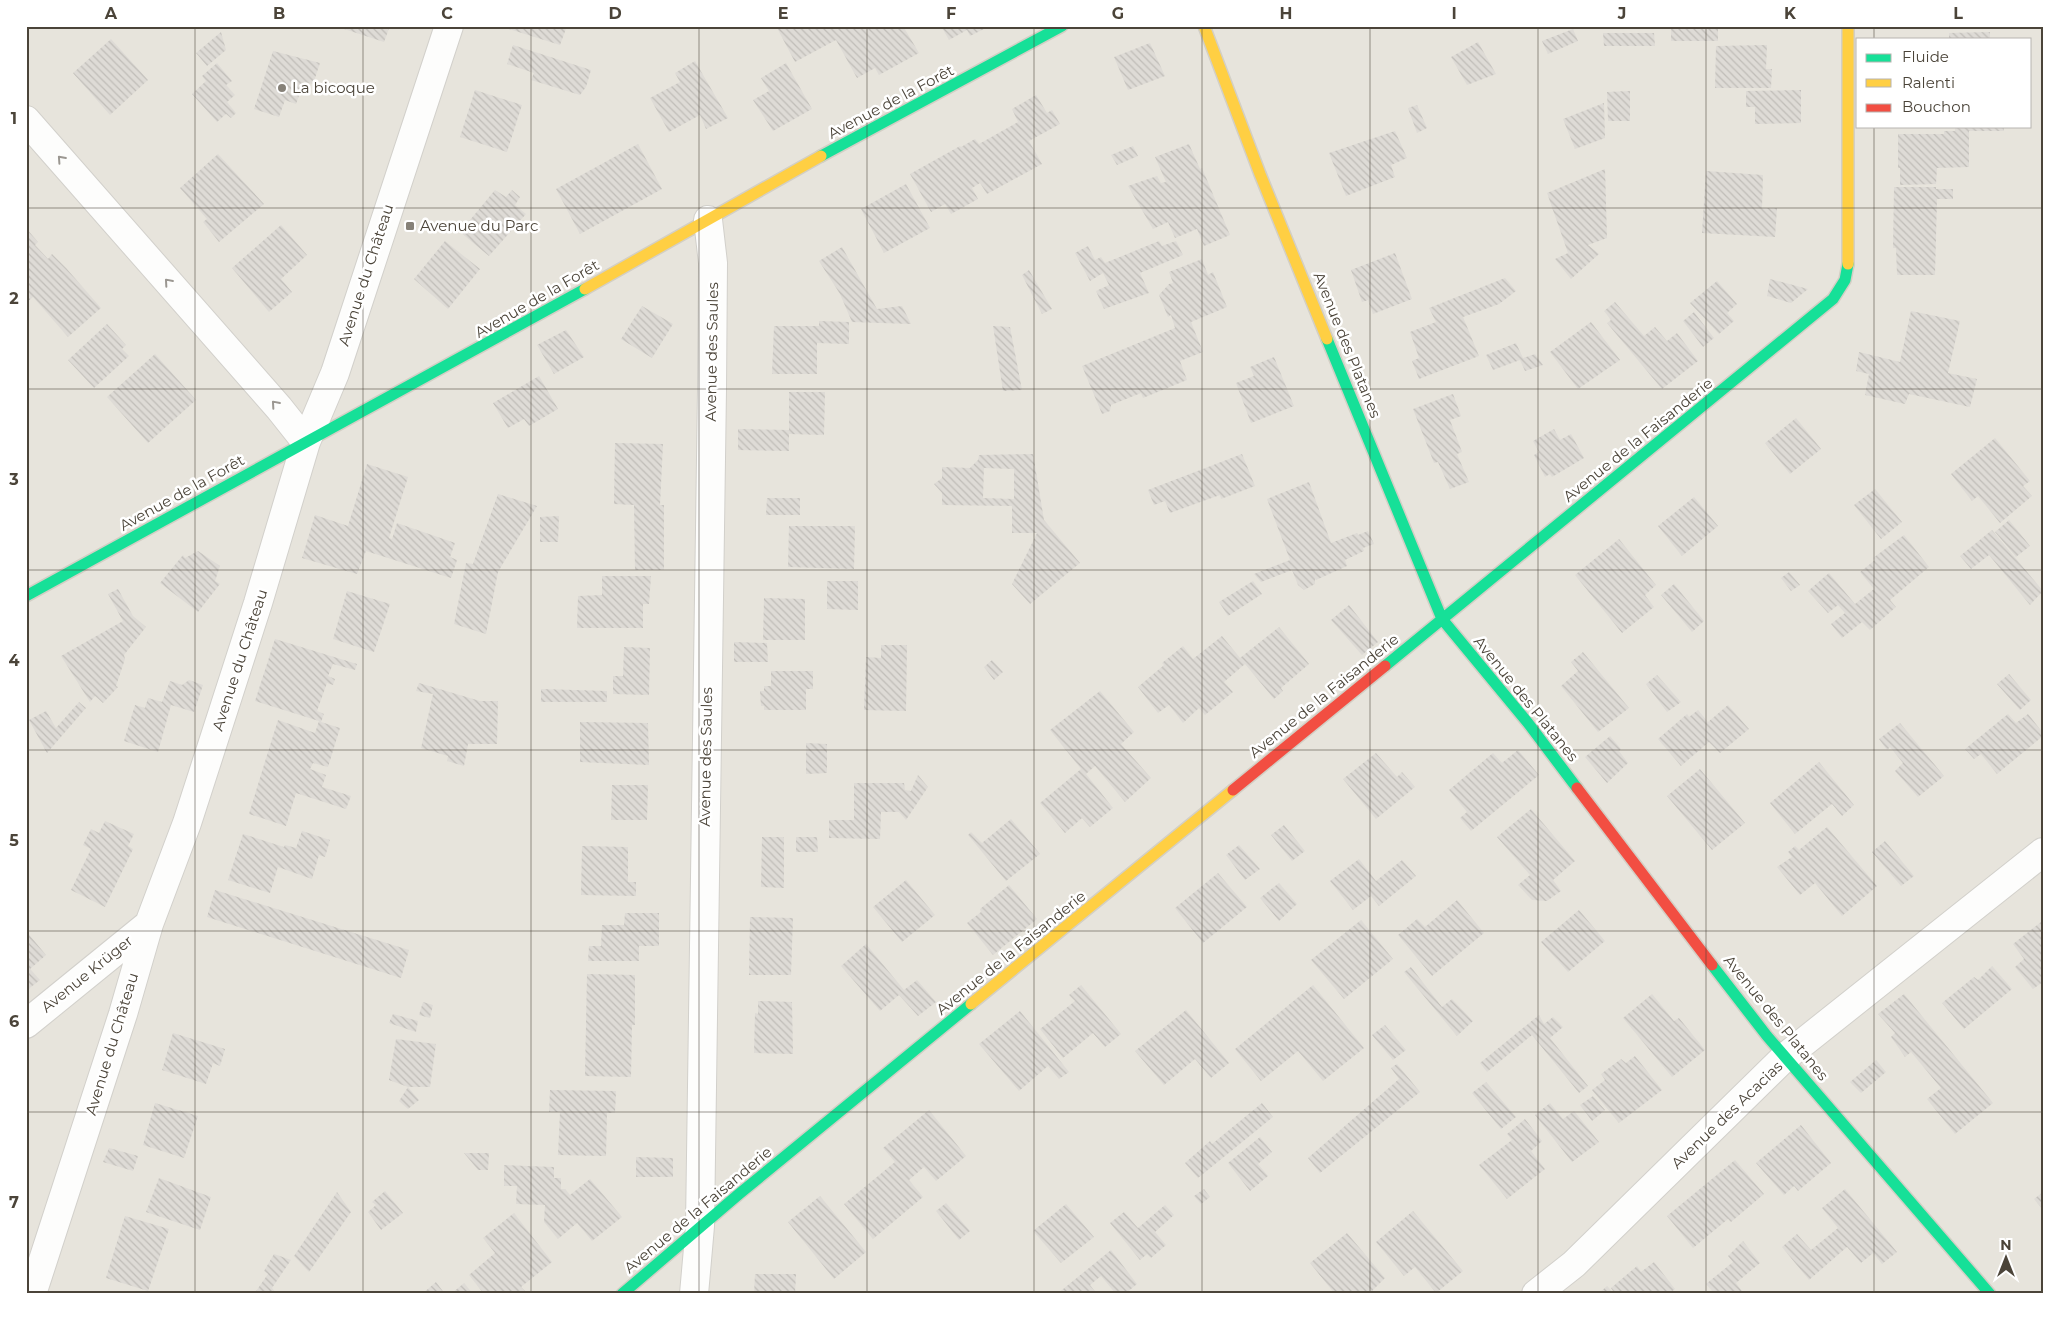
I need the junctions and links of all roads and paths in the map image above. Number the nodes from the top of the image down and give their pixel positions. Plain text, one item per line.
1 (449, 26) edge
2 (1062, 26) edge
3 (1204, 26) edge
4 (1848, 26) edge
5 (26, 120) edge
6 (708, 220) junction
7 (306, 442) junction
8 (26, 596) edge
9 (1442, 619) junction
10 (2043, 852) edge
11 (148, 924) junction
12 (26, 1024) edge
13 (1785, 1057) junction
14 (700, 1226) junction
15 (32, 1294) edge
16 (622, 1294) edge
17 (694, 1294) edge
18 (1536, 1294) edge
19 (1990, 1294) edge

1 - 7 street, Avenue du Château
2 - 6 street, Avenue de la Forêt
3 - 9 street, Avenue des Platanes
4 - 9 street, Avenue de la Faisanderie
7 -> 5 street
6 - 7 street, Avenue de la Forêt
6 - 14 street, Avenue des Saules
7 - 8 street, Avenue de la Forêt
7 - 11 street, Avenue du Château
9 - 13 street, Avenue des Platanes
9 - 14 street, Avenue de la Faisanderie
10 - 13 street, Avenue des Acacias
11 - 12 street, Avenue Krüger
11 - 15 street, Avenue du Château
13 - 18 street, Avenue des Acacias
13 - 19 street, Avenue des Platanes
14 - 16 street, Avenue de la Faisanderie
14 - 17 street, Avenue des Saules

